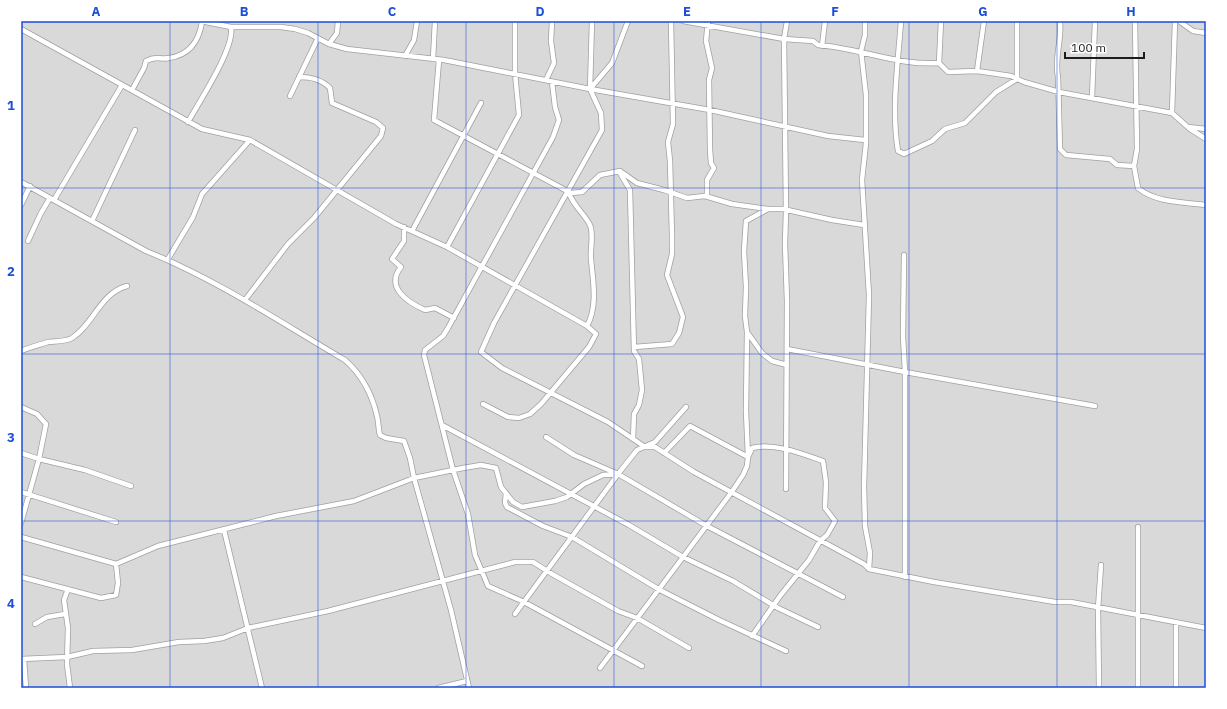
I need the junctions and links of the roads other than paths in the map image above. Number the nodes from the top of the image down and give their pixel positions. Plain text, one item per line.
1 (223, 21) edge
2 (338, 21) edge
3 (417, 21) edge
4 (436, 21) edge
5 (515, 21) edge
6 (552, 21) edge
7 (592, 21) edge
8 (628, 21) edge
9 (671, 21) edge
10 (683, 21) edge
11 (787, 21) edge
12 (825, 21) edge
13 (865, 21) edge
14 (901, 21) edge
15 (941, 21) edge
16 (984, 21) edge
17 (1016, 21) edge
18 (1060, 21) edge
19 (1095, 21) edge
20 (1135, 21) edge
21 (1175, 21) edge
22 (1179, 21) edge
23 (201, 22) edge
24 (708, 23) edge
25 (216, 26) junction
26 (231, 27) junction
27 (21, 29) edge
28 (1206, 33) edge
29 (318, 38) junction
30 (784, 39) junction
31 (329, 44) junction
32 (822, 46) junction
33 (861, 51) junction
34 (405, 56) junction
35 (434, 59) junction
36 (439, 60) junction
37 (898, 60) junction
38 (939, 63) junction
39 (977, 71) junction
40 (515, 73) junction
41 (300, 77) junction
42 (1017, 79) junction
43 (546, 80) junction
44 (552, 82) junction
45 (122, 85) junction
46 (590, 89) junction
47 (132, 90) junction
48 (1059, 92) junction
49 (290, 96) dead end
50 (1092, 98) junction
51 (481, 103) dead end
52 (672, 103) junction
53 (1135, 107) junction
54 (710, 110) junction
55 (1172, 113) junction
56 (188, 122) junction
57 (1187, 127) junction
58 (786, 128) junction
59 (1206, 129) edge
60 (135, 130) dead end
61 (464, 136) junction
62 (1206, 139) edge
63 (250, 140) junction
64 (865, 140) junction
65 (498, 154) junction
66 (1134, 166) junction
67 (620, 171) junction
68 (533, 174) junction
69 (21, 182) edge
70 (30, 186) junction
71 (337, 190) junction
72 (568, 191) junction
73 (670, 192) junction
74 (707, 196) junction
75 (52, 199) junction
76 (21, 205) edge
77 (1206, 205) edge
78 (768, 209) junction
79 (786, 211) junction
80 (92, 221) junction
81 (864, 224) junction
82 (404, 228) junction
83 (412, 231) junction
84 (28, 241) dead end
85 (447, 248) junction
86 (904, 255) dead end
87 (168, 259) junction
88 (482, 267) junction
89 (516, 285) junction
90 (127, 286) dead end
91 (245, 300) junction
92 (454, 318) junction
93 (587, 326) junction
94 (747, 332) junction
95 (634, 347) junction
96 (787, 349) junction
97 (21, 351) edge
98 (787, 365) junction
99 (868, 365) junction
100 (905, 372) junction
101 (550, 392) junction
102 (483, 404) dead end
103 (1095, 406) dead end
104 (21, 407) edge
105 (686, 407) dead end
106 (442, 425) junction
107 (546, 437) dead end
108 (633, 439) junction
109 (645, 446) junction
110 (785, 448) junction
111 (21, 453) edge
112 (664, 453) junction
113 (748, 457) junction
114 (40, 459) junction
115 (453, 470) junction
116 (618, 474) junction
117 (414, 478) junction
118 (131, 486) dead end
119 (786, 489) dead end
120 (21, 492) edge
121 (506, 493) junction
122 (731, 493) junction
123 (29, 494) junction
124 (571, 494) junction
125 (593, 507) junction
126 (116, 522) dead end
127 (21, 523) edge
128 (707, 526) junction
129 (1138, 527) dead end
130 (224, 530) junction
131 (21, 537) edge
132 (572, 537) junction
133 (820, 541) junction
134 (684, 557) junction
135 (116, 564) junction
136 (1101, 565) dead end
137 (869, 569) junction
138 (546, 571) junction
139 (482, 572) junction
140 (797, 572) junction
141 (905, 576) junction
142 (21, 577) edge
143 (443, 582) junction
144 (68, 589) junction
145 (660, 590) junction
146 (843, 597) dead end
147 (524, 602) junction
148 (773, 606) junction
149 (1098, 609) junction
150 (65, 614) junction
151 (515, 614) dead end
152 (1138, 616) junction
153 (637, 618) junction
154 (1176, 622) junction
155 (35, 624) dead end
156 (248, 628) junction
157 (818, 628) dead end
158 (1206, 628) edge
159 (752, 636) junction
160 (689, 648) dead end
161 (612, 651) junction
162 (786, 651) dead end
163 (67, 657) junction
164 (23, 659) edge
165 (642, 666) dead end
166 (600, 668) dead end
167 (467, 681) junction
168 (26, 688) edge
169 (70, 688) edge
170 (262, 688) edge
171 (438, 688) edge
172 (469, 688) edge
173 (1099, 688) edge
174 (1138, 688) edge
175 (1176, 688) edge

1 - 25 street
2 - 31 street
3 - 34 street
4 - 35 street
5 - 40 street
6 - 43 street
7 - 46 street
8 - 46 street
9 - 52 street
10 - 24 street
11 - 30 street
12 - 32 street
13 - 33 street
14 - 37 street
15 - 38 street
16 - 39 street
17 - 42 street
18 - 48 street
19 - 50 street
20 - 53 street
21 - 55 street
22 - 28 street
23 - 25 street
23 - 47 street
24 - 30 street
24 - 54 street
25 - 26 street
26 - 29 street
26 - 56 street
27 - 45 street
29 - 31 street
29 - 41 street
30 - 32 street
30 - 58 street
31 - 34 street
32 - 33 street
33 - 37 street
33 - 64 street
34 - 35 street
35 - 36 street
36 - 40 street
36 - 61 street
37 - 38 street
37 - 42 street
38 - 39 street
39 - 42 street
40 - 43 street
40 - 65 street
41 - 49 street
41 - 71 street
42 - 48 street
43 - 44 street
44 - 46 street
44 - 68 street
45 - 47 street
45 - 75 street
46 - 52 street
46 - 72 street
47 - 56 street
48 - 50 street
48 - 66 street
50 - 53 street
51 - 61 street
52 - 54 street
52 - 73 street
53 - 55 street
53 - 66 street
54 - 58 street
54 - 74 street
55 - 57 street
56 - 63 street
57 - 59 street
57 - 62 street
58 - 64 street
58 - 79 street
60 - 80 street
61 - 65 street
61 - 83 street
63 - 71 street
63 - 87 street
64 - 81 street
65 - 68 street
65 - 85 street
66 - 77 street
67 - 72 street
67 - 73 street
67 - 95 street
68 - 72 street
68 - 88 street
69 - 70 street
70 - 75 street
70 - 76 street
71 - 82 street
71 - 91 street
72 - 89 street
72 - 93 street
73 - 74 street
73 - 95 street
74 - 78 street
75 - 80 street
75 - 84 street
78 - 79 street
78 - 94 street
79 - 81 street
79 - 96 street
80 - 87 street
81 - 99 street
82 - 83 street
82 - 92 street
83 - 85 street
85 - 88 street
86 - 100 street
87 - 91 street
88 - 89 street
88 - 92 street
89 - 93 street
89 - 101 street
90 - 97 street
91 - 117 street
92 - 106 street
93 - 101 street
94 - 98 street
94 - 113 street
95 - 108 street
96 - 98 street
96 - 99 street
98 - 110 street
99 - 100 street
99 - 137 street
100 - 103 street
100 - 141 street
101 - 102 street
101 - 108 street
104 - 114 street
105 - 109 street
106 - 115 street
106 - 124 street
107 - 116 street
108 - 109 street
109 - 112 street
109 - 116 street
110 - 113 street
110 - 119 street
110 - 133 street
111 - 114 street
112 - 113 street
112 - 122 street
113 - 122 street
114 - 118 street
114 - 123 street
115 - 117 street
115 - 121 street
115 - 139 street
116 - 124 street
116 - 125 street
116 - 128 street
117 - 130 street
117 - 143 street
120 - 123 street
121 - 124 street
121 - 132 street
122 - 128 street
122 - 133 street
123 - 126 street
123 - 127 street
124 - 125 street
125 - 132 street
125 - 134 street
128 - 134 street
128 - 140 street
129 - 152 street
130 - 135 street
130 - 156 street
131 - 135 street
132 - 138 street
132 - 145 street
133 - 137 street
133 - 140 street
134 - 145 street
134 - 148 street
135 - 144 street
136 - 149 street
137 - 141 street
138 - 139 street
138 - 147 street
138 - 153 street
139 - 143 street
139 - 147 street
140 - 146 street
140 - 148 street
141 - 149 street
142 - 144 street
143 - 156 street
143 - 167 street
144 - 150 street
145 - 153 street
145 - 159 street
147 - 151 street
147 - 161 street
148 - 157 street
148 - 159 street
149 - 152 street
149 - 173 street
150 - 155 street
150 - 163 street
152 - 154 street
152 - 174 street
153 - 160 street
153 - 161 street
154 - 158 street
154 - 175 street
156 - 163 street
156 - 170 street
159 - 162 street
161 - 165 street
161 - 166 street
163 - 164 street
163 - 169 street
164 - 168 street
167 - 171 street
167 - 172 street

